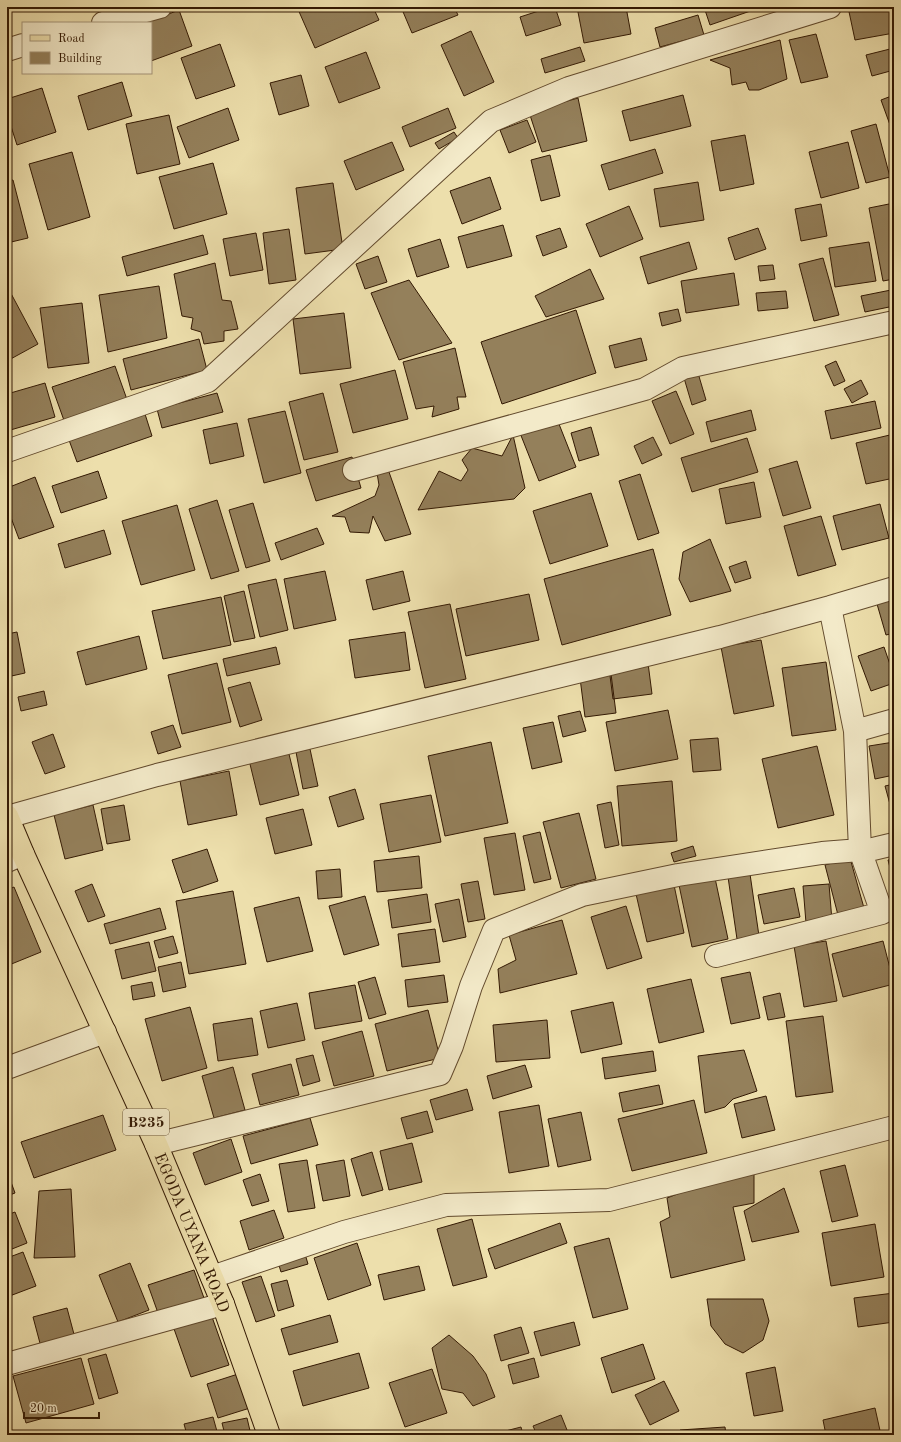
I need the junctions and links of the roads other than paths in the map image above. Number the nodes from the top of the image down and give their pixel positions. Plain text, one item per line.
1 (160, 7) edge
2 (830, 7) edge
3 (107, 22) edge
4 (22, 45) edge
5 (7, 50) edge
6 (894, 322) edge
7 (7, 451) edge
8 (354, 470) dead end
9 (894, 588) edge
10 (830, 607) junction
11 (894, 720) edge
12 (855, 731) junction
13 (7, 817) edge
14 (894, 844) edge
15 (860, 850) junction
16 (15, 857) edge
17 (716, 956) dead end
18 (105, 1032) junction
19 (7, 1068) edge
20 (894, 1127) edge
21 (156, 1144) junction
22 (212, 1277) junction
23 (223, 1304) junction
24 (7, 1364) edge
25 (269, 1435) edge

1 - 3 street
2 - 7 street
4 - 5 street
6 - 8 street
9 - 10 street
10 - 12 street
10 - 13 street
11 - 12 street
12 - 15 street
13 - 16 main road, EGODA UYANA ROAD / B235
14 - 15 street
15 - 17 street
15 - 21 street
16 - 18 main road, EGODA UYANA ROAD / B235
18 - 19 street
18 - 21 main road, EGODA UYANA ROAD / B235
20 - 22 street
21 - 22 main road, EGODA UYANA ROAD / B235
22 - 23 main road, EGODA UYANA ROAD / B235
23 - 24 street
23 - 25 main road, EGODA UYANA ROAD / B235

